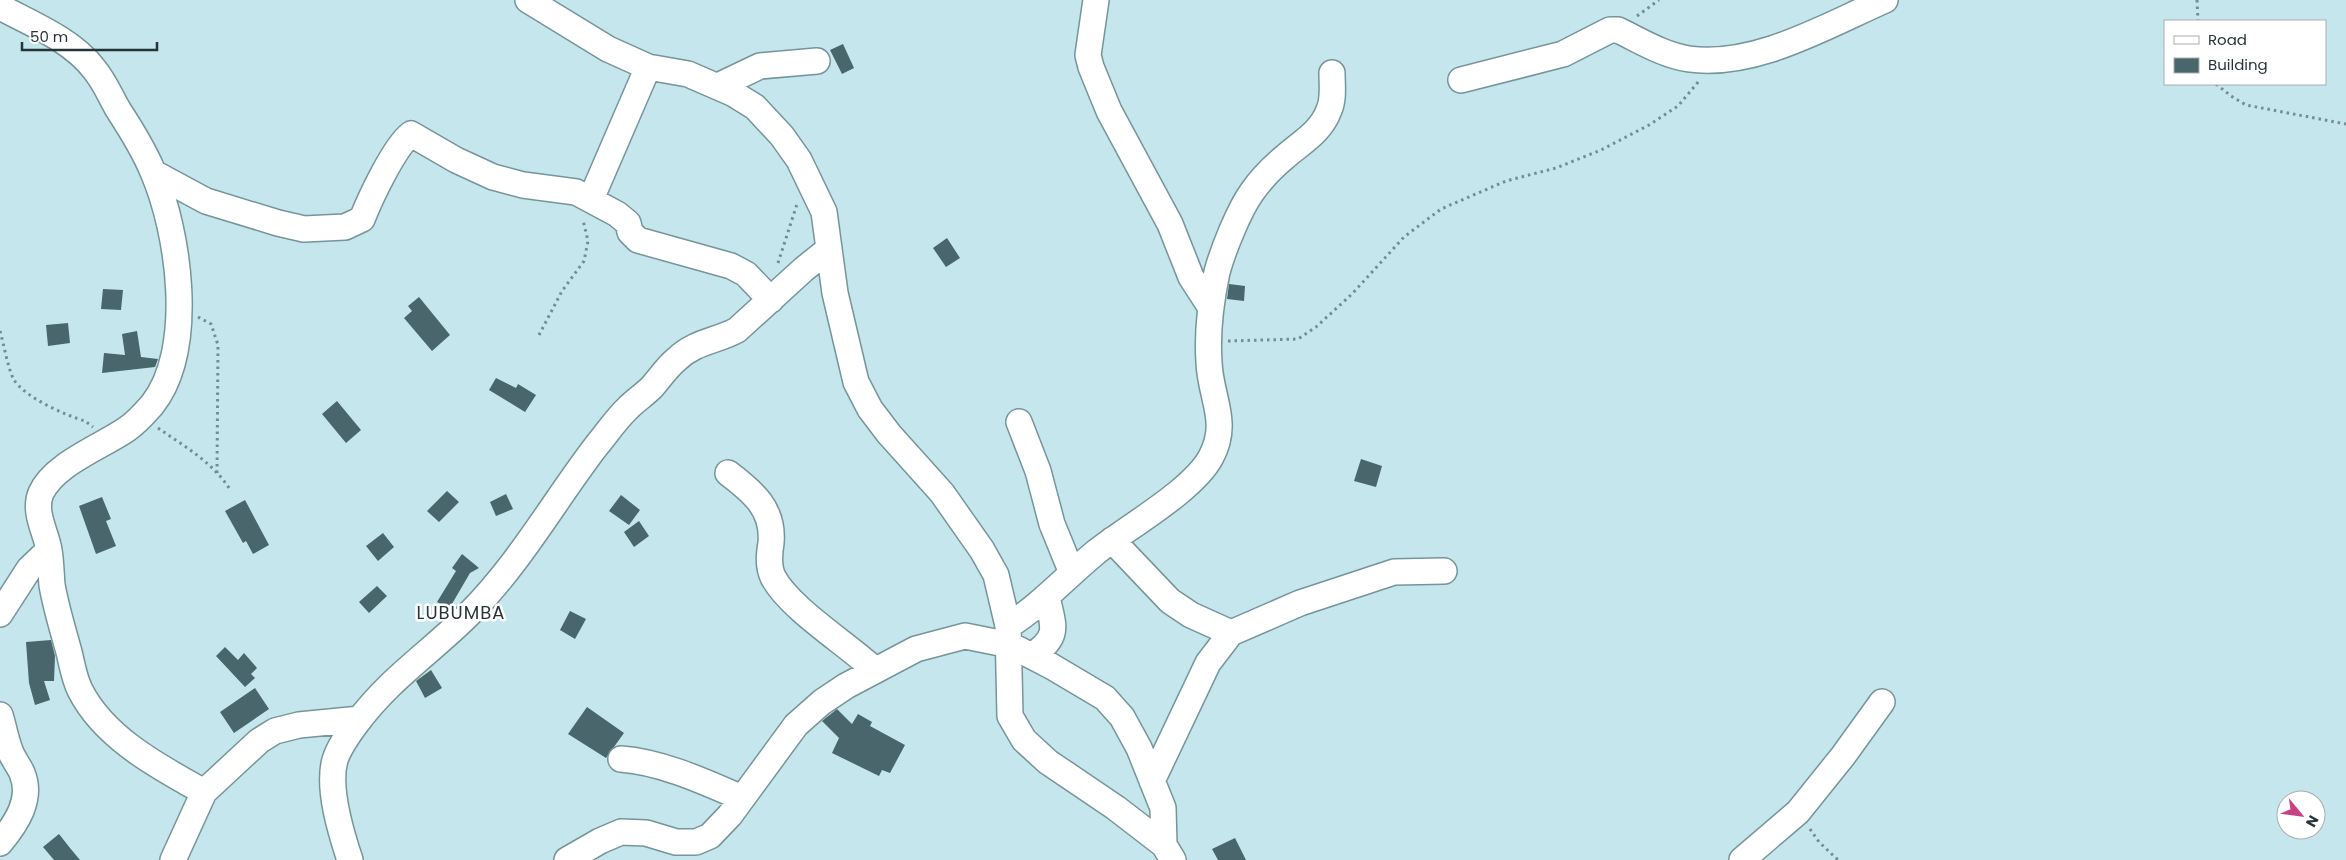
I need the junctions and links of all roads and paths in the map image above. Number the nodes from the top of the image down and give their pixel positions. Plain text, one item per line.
1 (528, 0) edge
2 (1096, 0) edge
3 (1885, 0) edge
4 (2197, 0) edge
5 (0, 7) edge
6 (2198, 20) edge
7 (1708, 60) junction
8 (817, 61) dead end
9 (648, 67) junction
10 (1332, 73) dead end
11 (1461, 80) dead end
12 (2217, 85) edge
13 (718, 86) junction
14 (2346, 124) edge
15 (806, 172) junction
16 (154, 173) junction
17 (584, 196) junction
18 (829, 249) junction
19 (768, 297) junction
20 (1212, 308) junction
21 (179, 309) junction
22 (0, 332) edge
23 (539, 335) dead end
24 (1209, 342) junction
25 (141, 416) junction
26 (1019, 422) dead end
27 (104, 444) junction
28 (218, 473) junction
29 (728, 473) dead end
30 (231, 491) dead end
31 (1112, 540) junction
32 (49, 550) junction
33 (1444, 571) dead end
34 (1072, 573) junction
35 (1047, 596) junction
36 (0, 614) edge
37 (1231, 633) junction
38 (1009, 636) junction
39 (1032, 656) junction
40 (875, 670) junction
41 (1882, 702) dead end
42 (0, 716) edge
43 (360, 719) junction
44 (622, 760) dead end
45 (1152, 781) junction
46 (204, 792) junction
47 (742, 798) junction
48 (1798, 812) junction
49 (0, 843) edge
50 (1168, 852) edge
51 (172, 860) edge
52 (350, 860) edge
53 (567, 860) edge
54 (1742, 860) edge
55 (1838, 860) edge

1 - 9 street
2 - 20 street
3 - 7 street
4 - 6 path
5 - 16 street
7 - 11 street
7 - 24 path
8 - 13 street
9 - 13 street
9 - 17 street
10 - 20 street
12 - 14 path
13 - 15 street
15 - 18 street
15 - 19 path
16 - 17 street
16 - 21 street
17 - 19 street
17 - 23 path
18 - 19 street
18 - 38 street
19 - 43 street
20 - 24 street
21 - 25 street
21 - 28 path
22 - 27 path
24 - 31 street
25 - 27 street
25 - 28 path
26 - 34 street
27 - 32 street
28 - 30 path
29 - 40 street
31 - 34 street
31 - 37 street
32 - 36 street
32 - 46 street
33 - 37 street
34 - 35 street
35 - 38 street
35 - 39 street
37 - 45 street
38 - 39 street
38 - 40 street
38 - 50 street
39 - 45 street
40 - 47 street
41 - 48 street
42 - 49 street
43 - 46 street
43 - 52 street
44 - 47 street
45 - 50 street
46 - 51 street
47 - 53 street
48 - 54 street
48 - 55 path

